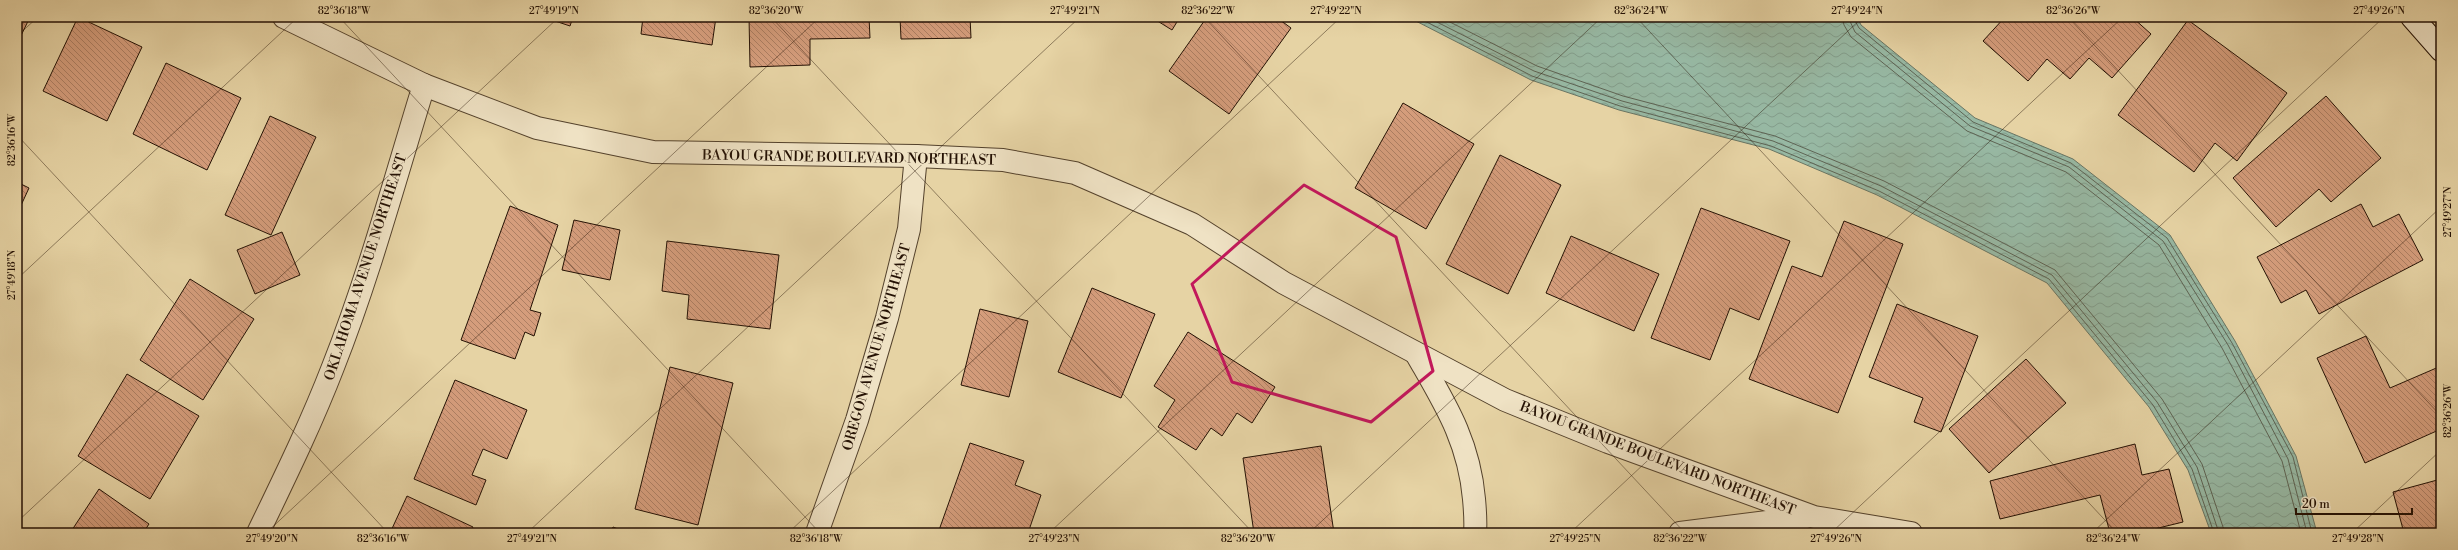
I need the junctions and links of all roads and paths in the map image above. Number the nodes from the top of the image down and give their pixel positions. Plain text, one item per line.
1 (284, 17) edge
2 (2412, 17) edge
3 (2441, 50) edge
4 (424, 85) junction
5 (916, 156) junction
6 (1417, 355) junction
7 (1814, 517) junction
8 (258, 533) edge
9 (817, 533) edge
10 (1474, 533) edge
11 (1680, 533) edge
12 (1911, 533) edge

1 - 4 street, BAYOU GRANDE BOULEVARD NORTHEAST
2 - 3 street
4 - 5 street, BAYOU GRANDE BOULEVARD NORTHEAST
4 - 8 street, OKLAHOMA AVENUE NORTHEAST
5 - 6 street, BAYOU GRANDE BOULEVARD NORTHEAST
5 - 9 street, OREGON AVENUE NORTHEAST
6 - 7 street, BAYOU GRANDE BOULEVARD NORTHEAST
6 - 10 street
7 - 11 street, BAYOU GRANDE BOULEVARD NORTHEAST
7 - 12 street, BAYOU GRANDE BOULEVARD NORTHEAST

